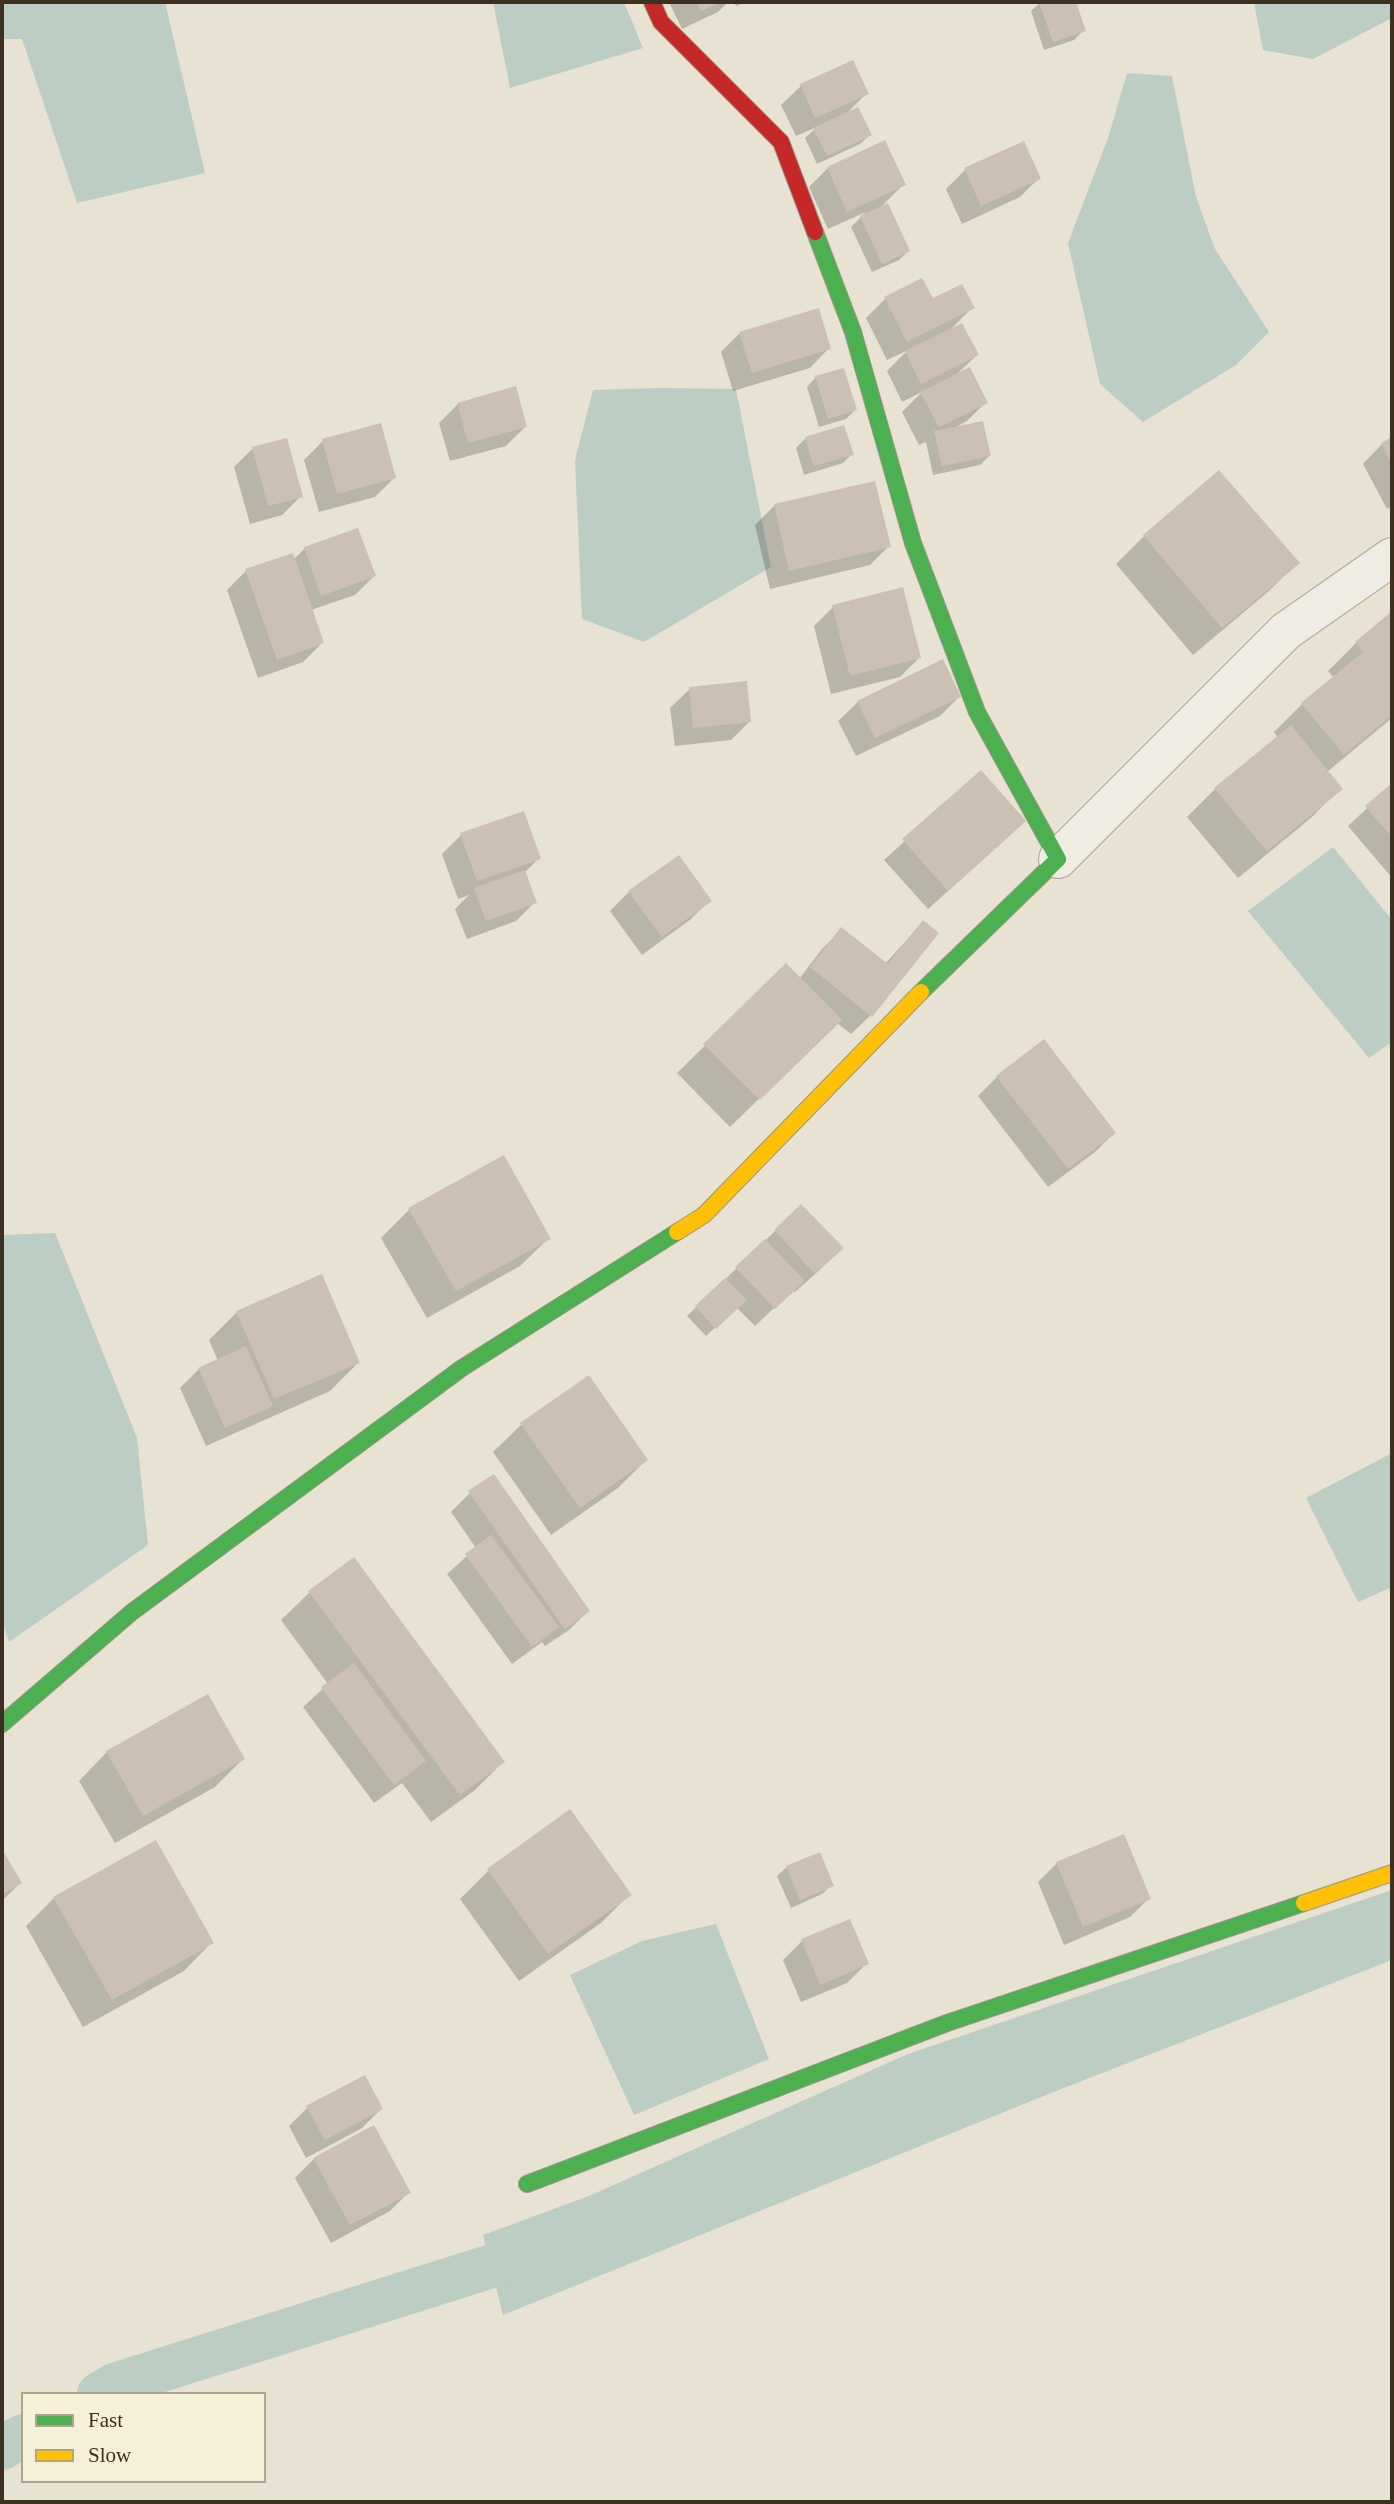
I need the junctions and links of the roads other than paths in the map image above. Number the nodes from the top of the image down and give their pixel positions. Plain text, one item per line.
1 (652, 2) edge
2 (1392, 557) edge
3 (1058, 859) junction
4 (2, 1724) edge
5 (1392, 1873) edge
6 (527, 2184) dead end

1 - 3 street
2 - 3 street
3 - 4 street
5 - 6 street

